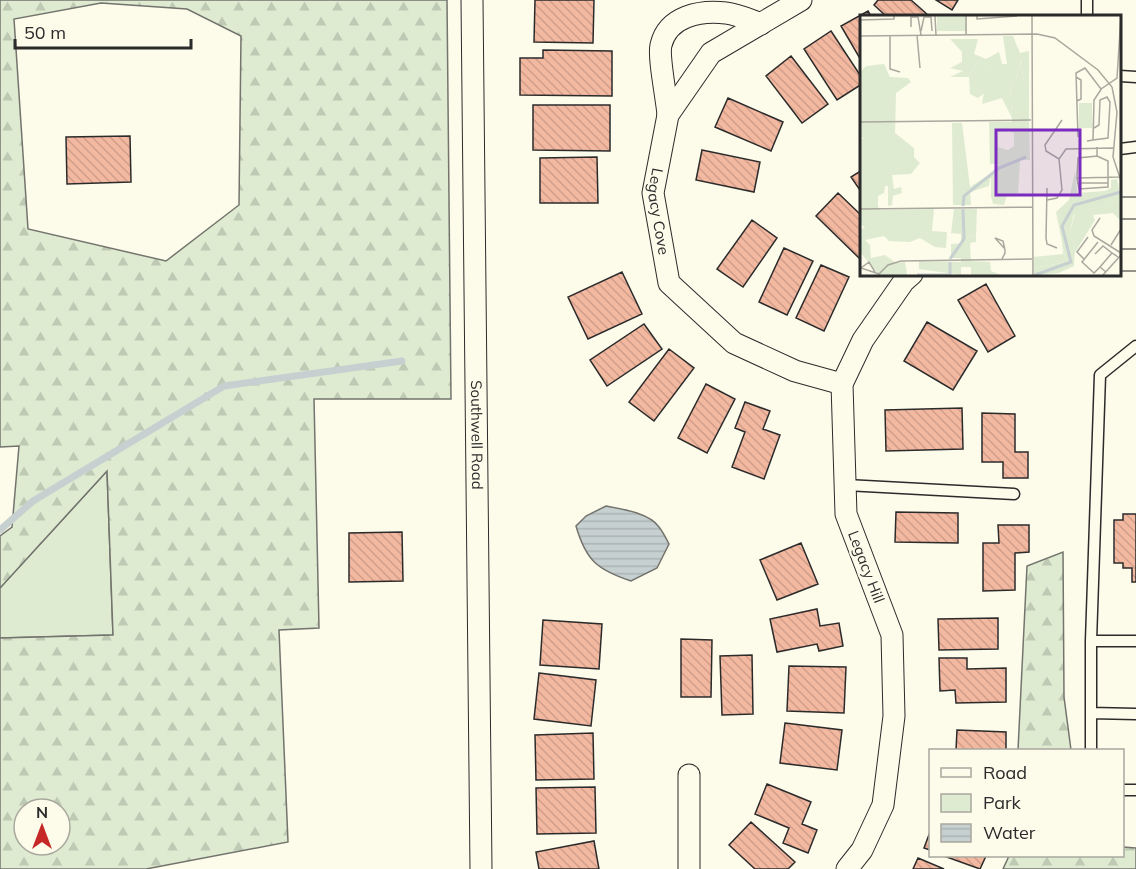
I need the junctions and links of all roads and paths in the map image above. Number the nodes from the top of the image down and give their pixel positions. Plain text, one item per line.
1 (472, 0) edge
2 (801, 0) edge
3 (761, 24) junction
4 (1121, 76) edge
5 (1136, 77) edge
6 (668, 115) junction
7 (1136, 147) edge
8 (1121, 149) edge
9 (910, 276) edge
10 (1136, 346) edge
11 (842, 384) junction
12 (846, 485) junction
13 (1014, 494) dead end
14 (1091, 640) junction
15 (1136, 641) edge
16 (1091, 714) junction
17 (1136, 714) edge
18 (1091, 749) edge
19 (689, 776) dead end
20 (481, 869) edge
21 (689, 869) edge
22 (847, 869) edge

1 - 20 street, Southwell Road
2 - 3 street, Legacy Cove
3 - 6 street, Legacy Cove
3 - 6 street
4 - 5 lane
6 - 11 street, Legacy Cove
7 - 8 lane
9 - 11 street, Legacy Hill
10 - 14 lane
11 - 12 street, Legacy Hill
12 - 13 lane
12 - 22 street, Legacy Hill
14 - 15 lane
14 - 16 lane
16 - 17 lane
16 - 18 lane
19 - 21 street

